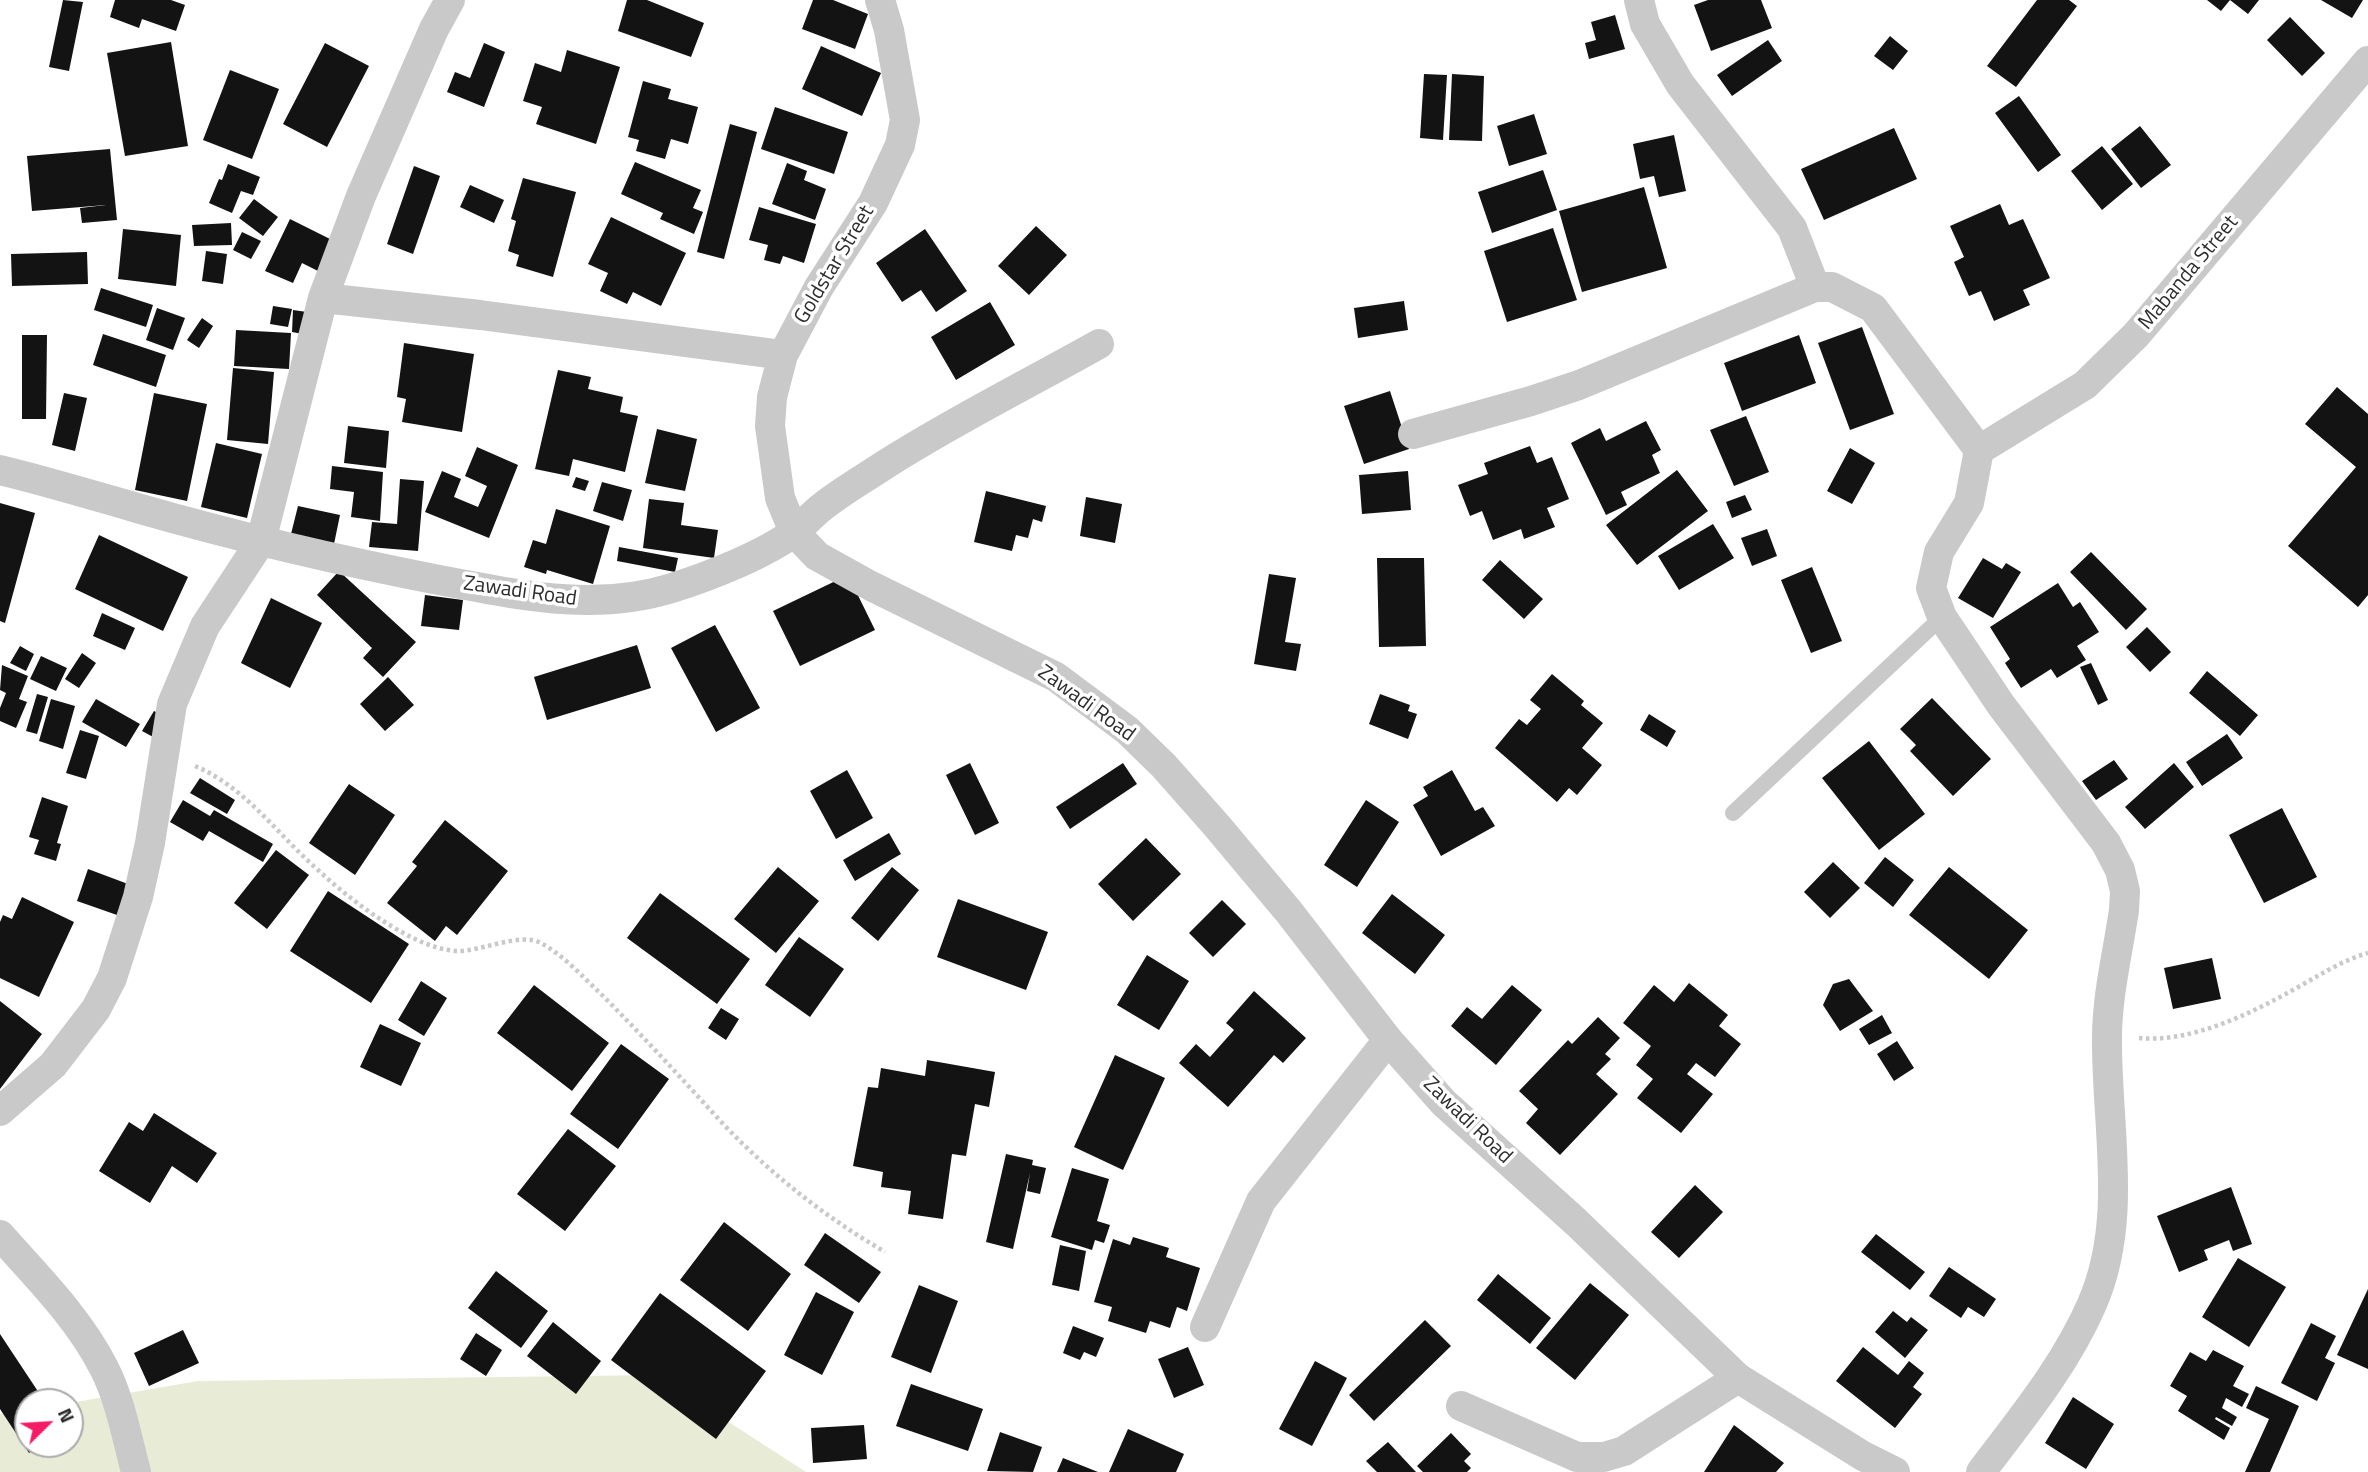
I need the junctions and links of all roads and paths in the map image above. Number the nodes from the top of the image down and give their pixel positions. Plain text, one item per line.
1 (450, 0) edge
2 (880, 0) edge
3 (1639, 0) edge
4 (2368, 61) edge
5 (1815, 287) junction
6 (323, 298) junction
7 (1099, 344) dead end
8 (783, 355) junction
9 (1413, 434) dead end
10 (1979, 450) junction
11 (0, 470) edge
12 (794, 532) junction
13 (261, 541) junction
14 (1942, 618) junction
15 (165, 753) junction
16 (1733, 813) dead end
17 (2368, 953) edge
18 (2107, 1035) junction
19 (1388, 1040) junction
20 (0, 1111) edge
21 (0, 1235) edge
22 (885, 1252) dead end
23 (1205, 1327) dead end
24 (1738, 1378) junction
25 (1461, 1406) dead end
26 (136, 1472) edge
27 (1895, 1472) edge
28 (1981, 1472) edge

1 - 6 street
2 - 8 street, Goldstar Street
3 - 5 street
4 - 10 street, Mabanda Street
5 - 9 street
5 - 10 street
6 - 8 street
6 - 13 street
7 - 12 street
8 - 12 street, Goldstar Street
10 - 14 street
11 - 13 street, Zawadi Road
12 - 13 street, Zawadi Road
12 - 19 street, Zawadi Road
13 - 15 street
14 - 16 lane
14 - 18 street
15 - 20 street
15 - 22 path
17 - 18 path
18 - 28 street
19 - 23 street
19 - 24 street, Zawadi Road
21 - 26 street
24 - 25 street
24 - 27 street, Zawadi Road

